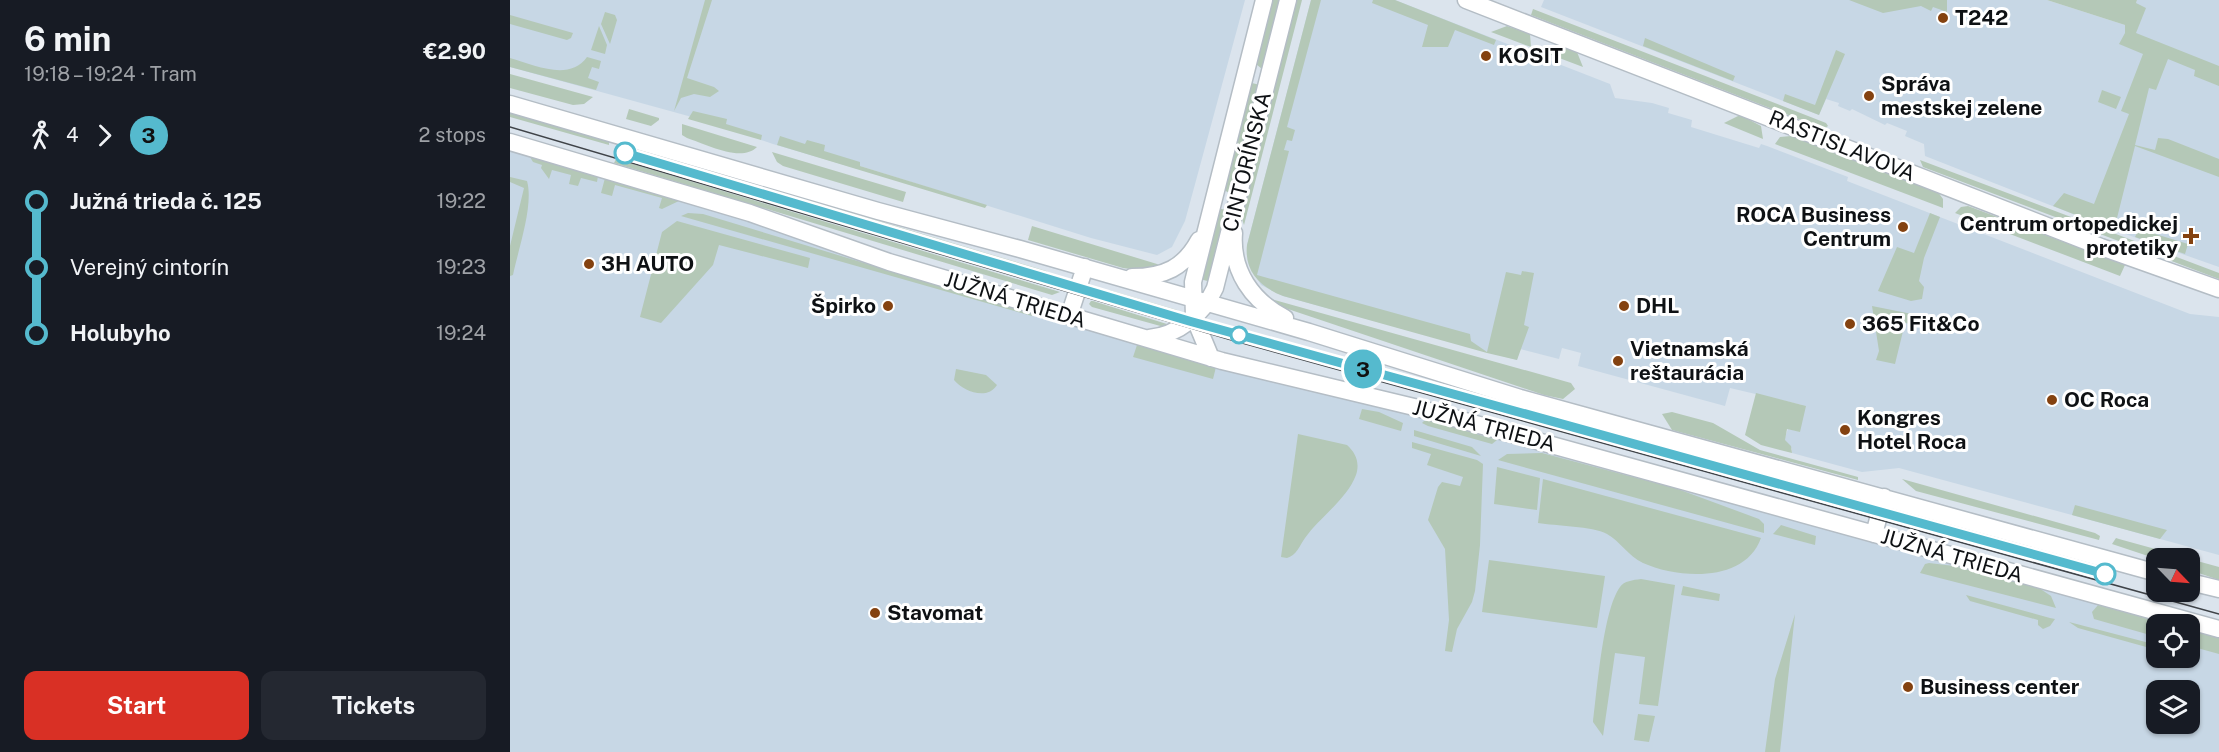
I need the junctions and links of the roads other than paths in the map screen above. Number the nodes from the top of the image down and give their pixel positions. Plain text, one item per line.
1 (1264, 0) edge
2 (1288, 0) edge
3 (1466, 0) edge
4 (510, 104) edge
5 (510, 142) edge
6 (1236, 206) junction
7 (1208, 223) junction
8 (1084, 267) junction
9 (1121, 277) junction
10 (2219, 289) edge
11 (1199, 301) junction
12 (1069, 316) junction
13 (1194, 317) junction
14 (1309, 332) junction
15 (1145, 339) junction
16 (1211, 358) junction
17 (1884, 497) junction
18 (1874, 534) junction
19 (2146, 570) edge
20 (2200, 585) edge
21 (2219, 590) edge
22 (2219, 629) edge

1 - 7 street, CINTORÍNSKA
2 - 6 street, CINTORÍNSKA
3 - 10 street, RASTISLAVOVA
4 - 8 street, JUŽNÁ TRIEDA
5 - 12 street, JUŽNÁ TRIEDA
6 - 11 street, CINTORÍNSKA
6 - 14 street
7 - 9 street
7 - 11 street, CINTORÍNSKA
8 - 9 street, JUŽNÁ TRIEDA
8 - 12 street
9 - 11 street, JUŽNÁ TRIEDA
11 - 13 street, CINTORÍNSKA
11 - 14 street, JUŽNÁ TRIEDA
12 - 15 street, JUŽNÁ TRIEDA
13 - 15 street
13 - 16 street, CINTORÍNSKA
14 - 17 street, JUŽNÁ TRIEDA
15 - 16 street, JUŽNÁ TRIEDA
16 - 18 street, JUŽNÁ TRIEDA
17 - 18 street
17 - 19 street, JUŽNÁ TRIEDA
18 - 22 street, JUŽNÁ TRIEDA
20 - 21 street

